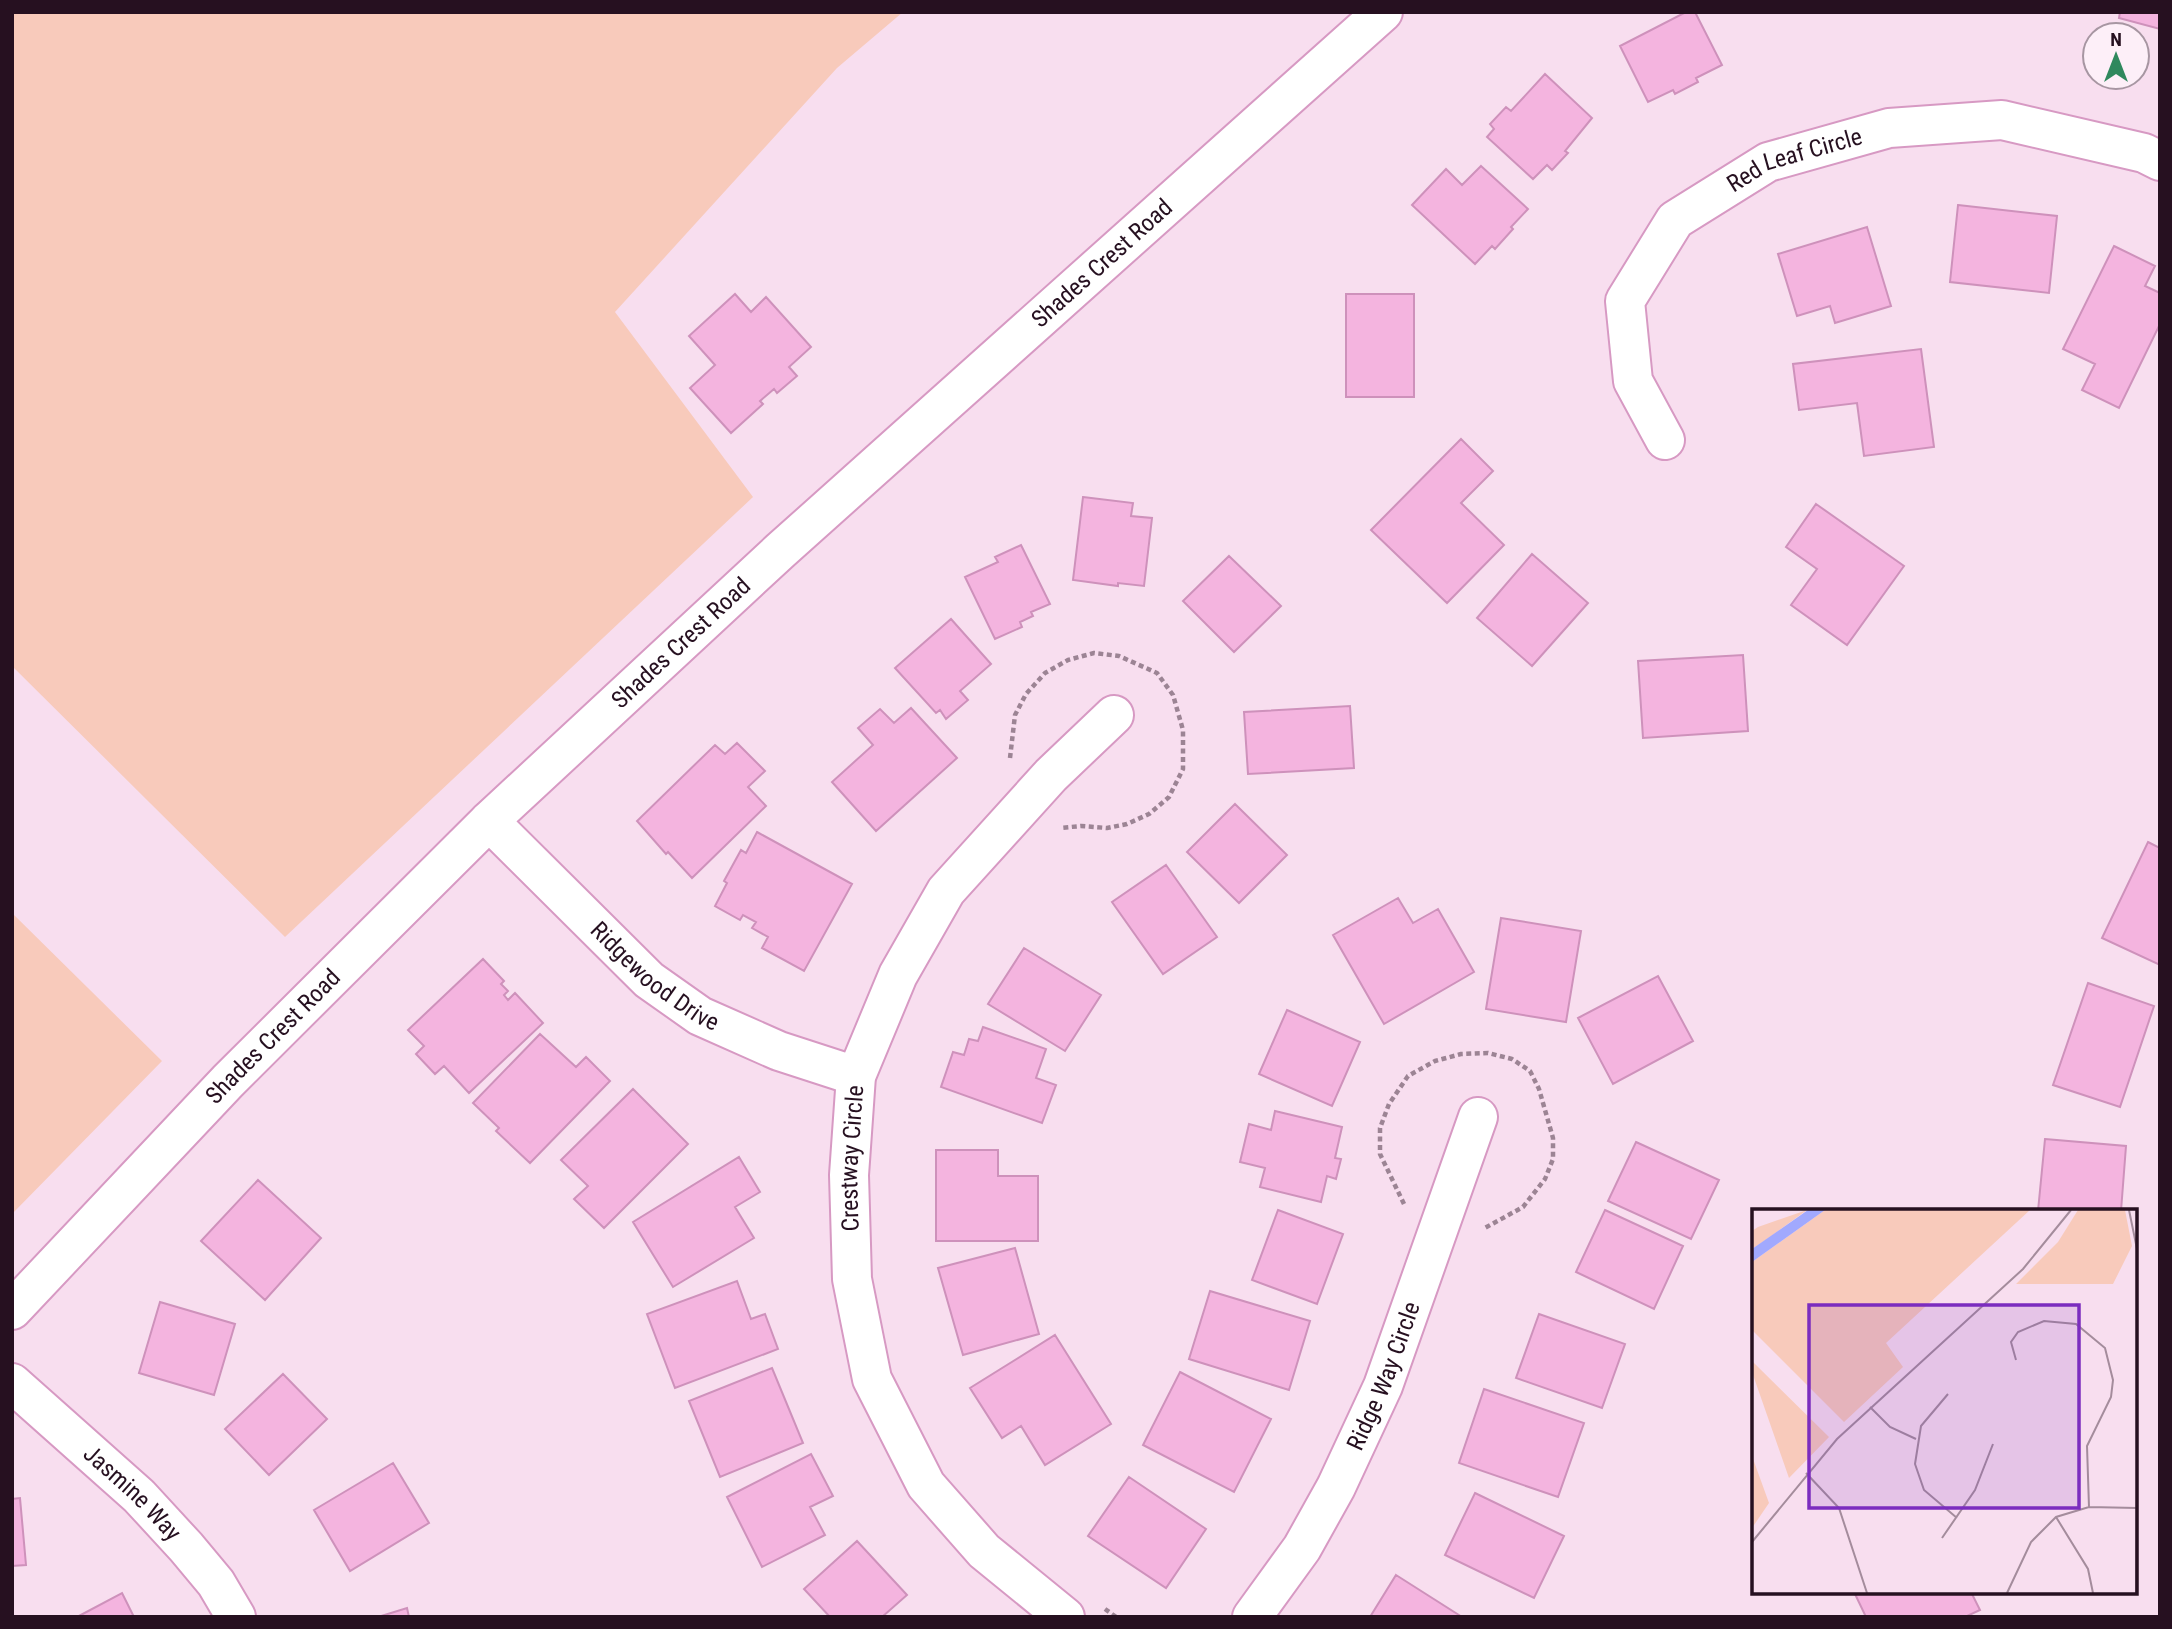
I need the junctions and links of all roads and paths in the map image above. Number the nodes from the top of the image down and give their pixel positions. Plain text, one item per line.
1 (1384, 12) edge
2 (2160, 161) edge
3 (1665, 440) dead end
4 (1114, 715) dead end
5 (1007, 766) dead end
6 (489, 821) junction
7 (1057, 828) dead end
8 (856, 1076) junction
9 (1478, 1117) dead end
10 (12, 1310) edge
11 (12, 1383) edge
12 (1080, 1609) edge
13 (236, 1617) edge
14 (1116, 1617) edge
15 (1252, 1617) edge

1 - 6 street, Shades Crest Road
2 - 3 street, Red Leaf Circle
4 - 8 street, Crestway Circle
5 - 7 path
6 - 8 street, Ridgewood Drive
6 - 10 street, Shades Crest Road
8 - 12 street, Crestway Circle
9 - 15 street, Ridge Way Circle
11 - 13 street, Jasmine Way
12 - 14 path

